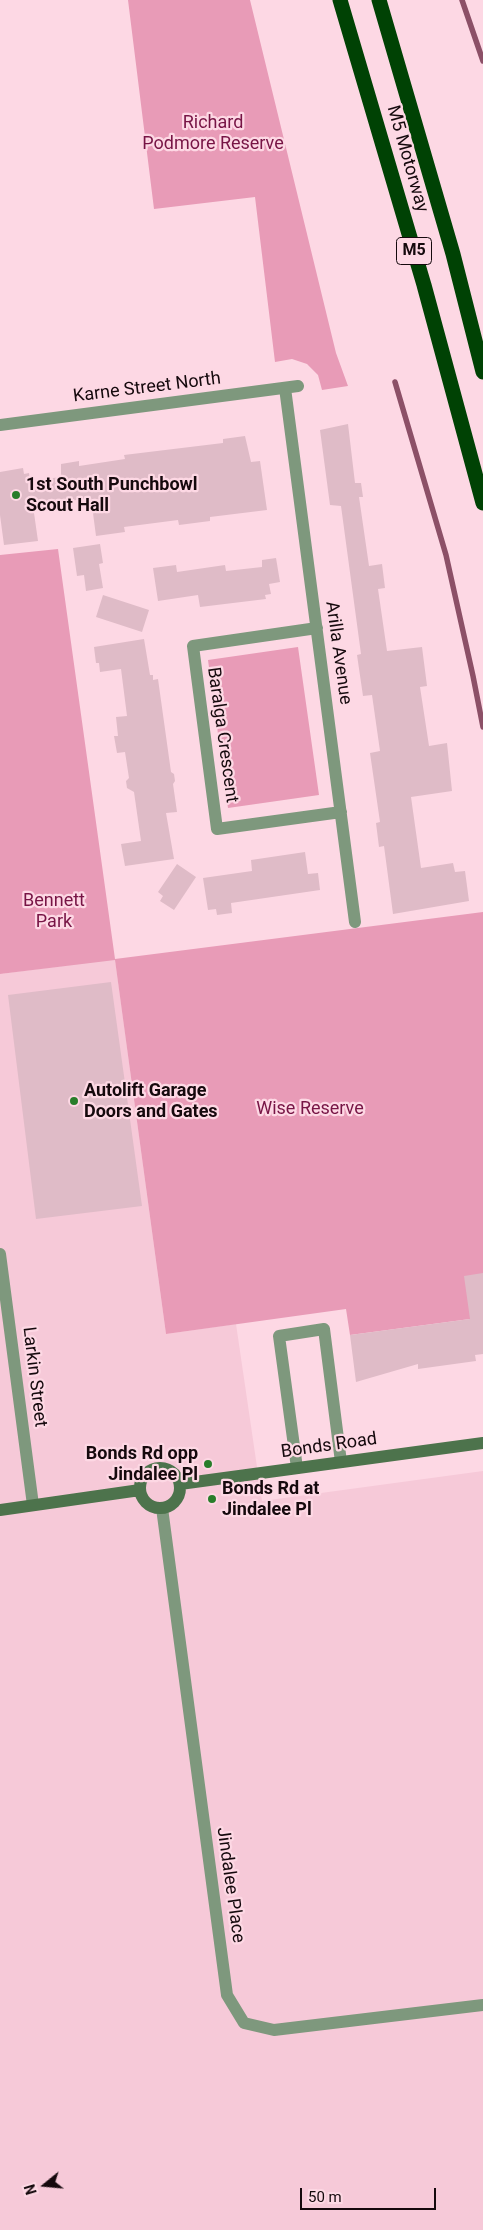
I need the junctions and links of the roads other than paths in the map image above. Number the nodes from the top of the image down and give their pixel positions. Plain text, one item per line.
1 (340, 0) edge
2 (379, 0) edge
3 (483, 372) edge
4 (298, 386) dead end
5 (285, 388) junction
6 (0, 425) edge
7 (483, 503) edge
8 (317, 628) junction
9 (341, 812) junction
10 (355, 922) dead end
11 (0, 1254) edge
12 (483, 1443) edge
13 (341, 1462) junction
14 (297, 1468) junction
15 (180, 1484) junction
16 (140, 1490) junction
17 (33, 1505) junction
18 (162, 1508) junction
19 (0, 1510) edge
20 (483, 2005) edge

1 - 7 highway, M5 Motorway / M5
2 - 3 highway, M5 Motorway / M5
4 - 5 street, Karne Street North
5 - 6 street, Karne Street North
5 - 8 street, Arilla Avenue
8 - 9 street, Arilla Avenue
8 - 9 street, Baralga Crescent
9 - 10 street, Arilla Avenue
11 - 17 street, Larkin Street
12 - 13 main road, Bonds Road
13 - 14 main road, Bonds Road
13 - 14 street
14 - 15 main road, Bonds Road
15 - 16 main road
15 - 18 main road
16 - 17 main road
16 - 18 main road
17 - 19 main road
18 - 20 street, Jindalee Place

